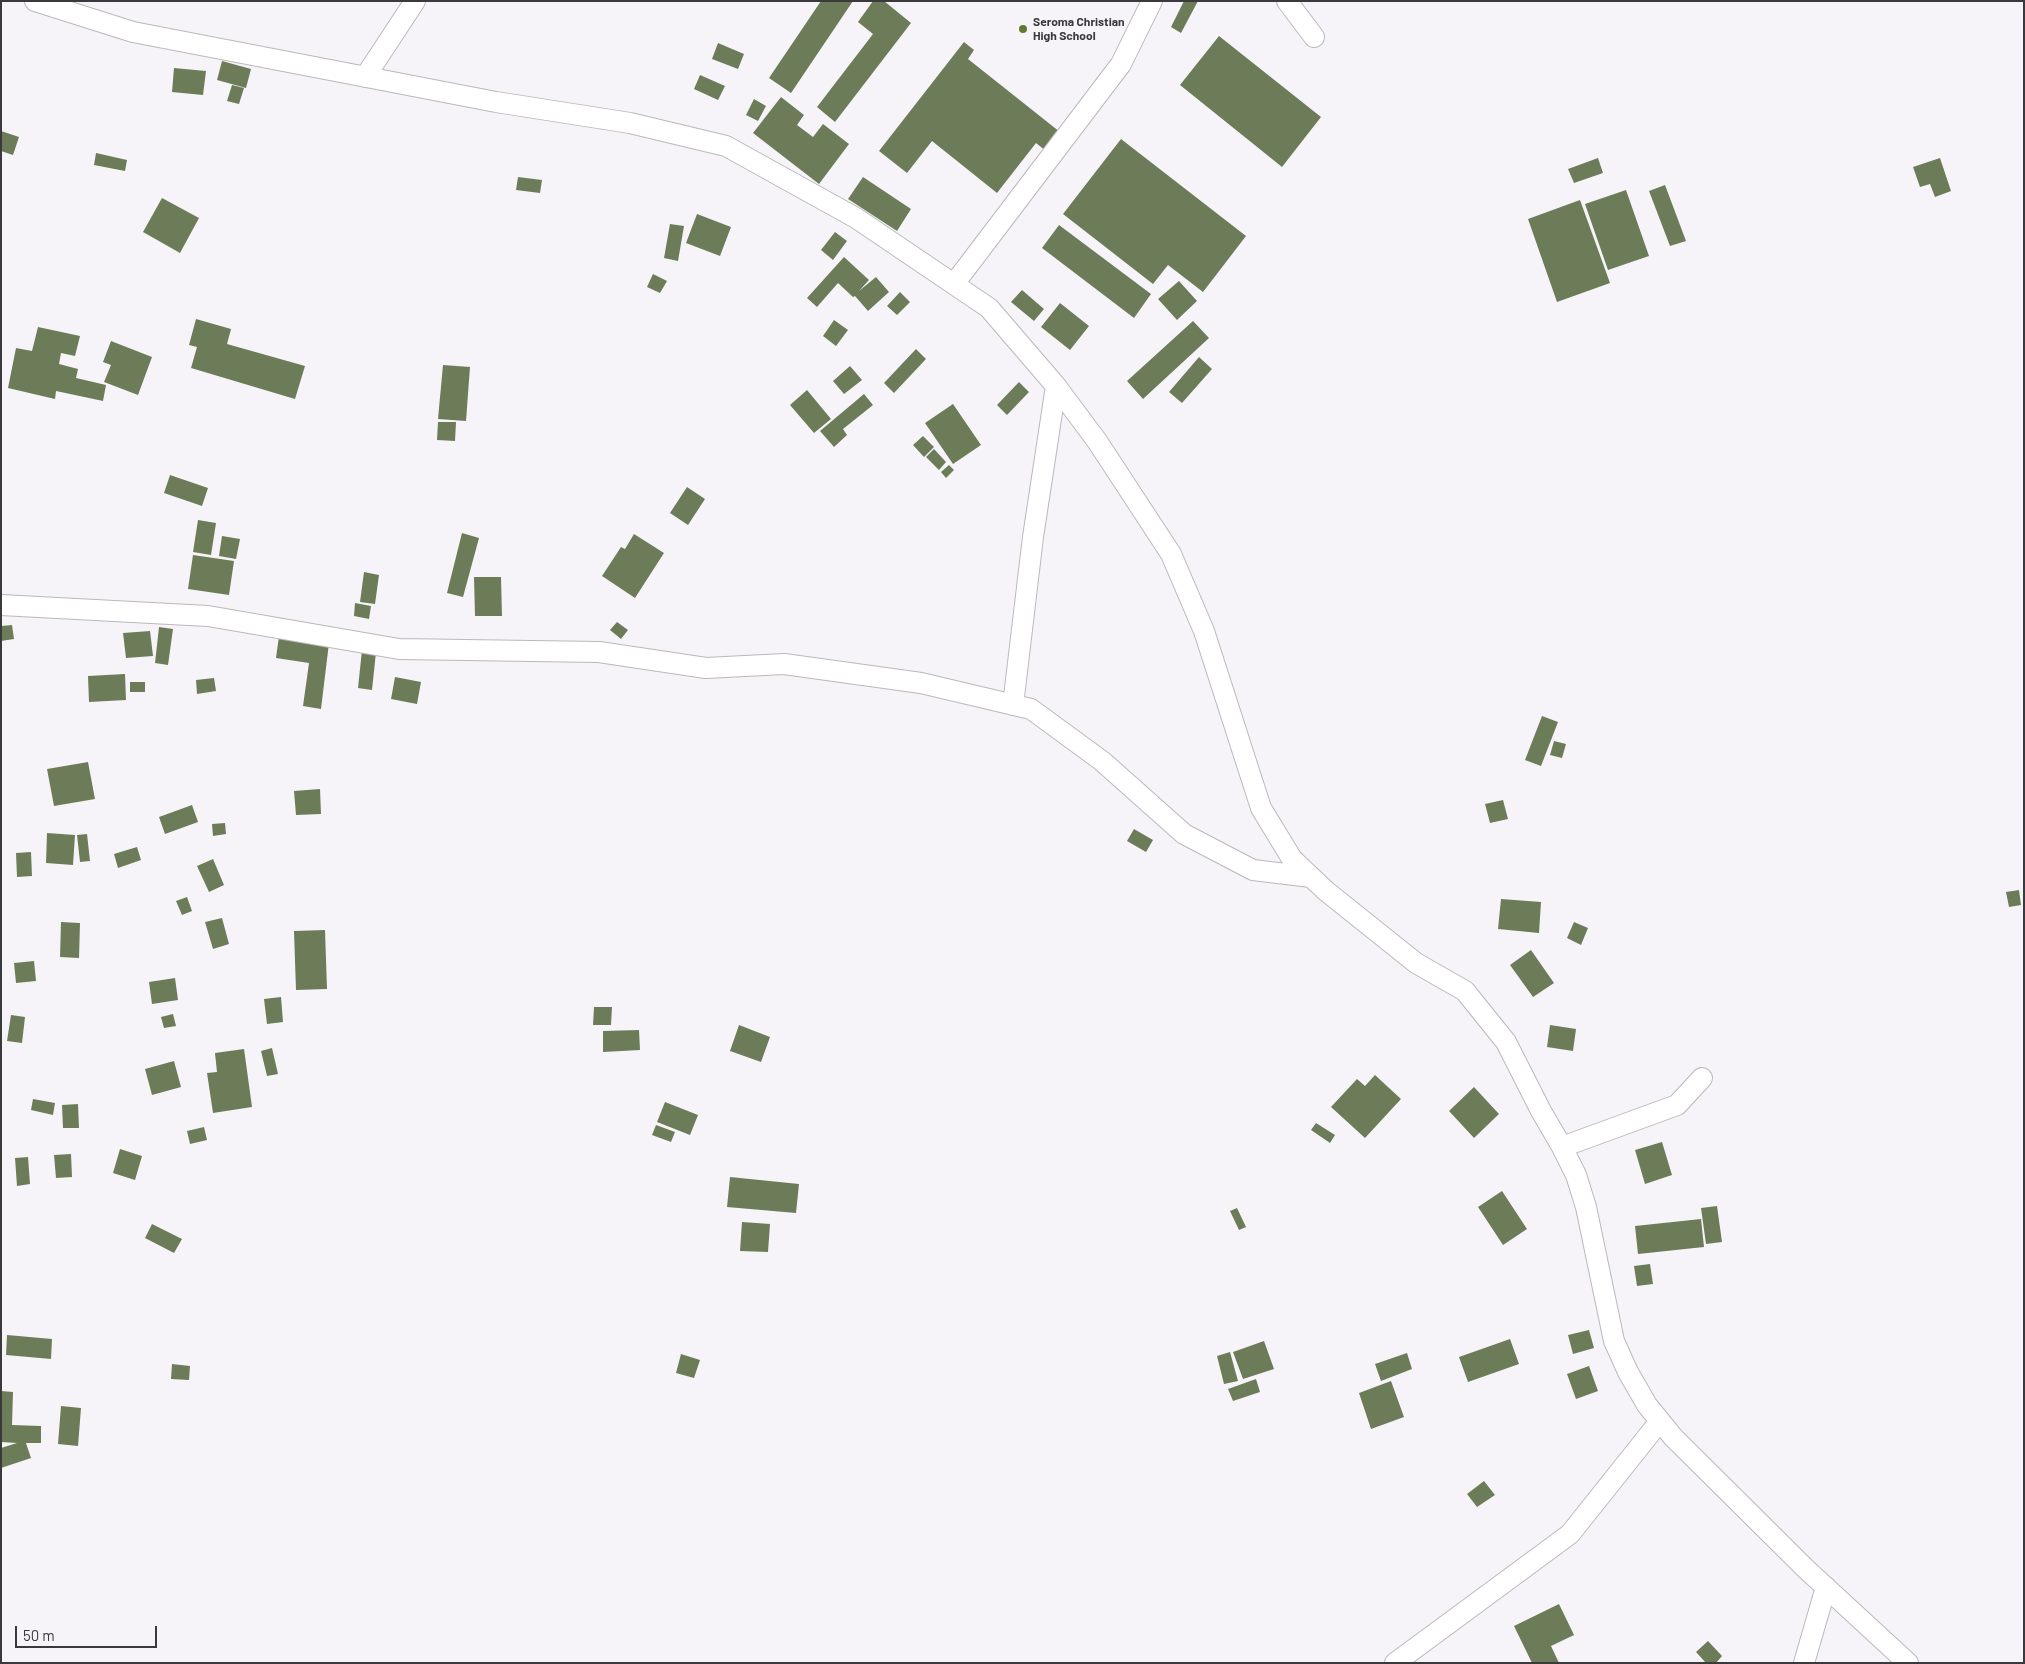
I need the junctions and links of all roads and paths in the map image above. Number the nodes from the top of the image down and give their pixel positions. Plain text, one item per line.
1 (34, 1) edge
2 (415, 1) edge
3 (1152, 1) edge
4 (1287, 1) edge
5 (1314, 37) dead end
6 (365, 77) junction
7 (954, 284) junction
8 (1056, 386) junction
9 (1, 605) edge
10 (1014, 704) junction
11 (1312, 877) junction
12 (1702, 1078) dead end
13 (1562, 1146) junction
14 (1660, 1421) junction
15 (1826, 1587) junction
16 (1395, 1663) edge
17 (1804, 1663) edge
18 (1908, 1663) edge

1 - 6 street
2 - 6 street
3 - 7 street
4 - 5 street
6 - 7 street
7 - 8 street
8 - 10 street
8 - 11 street
9 - 10 street
10 - 11 street
11 - 13 street
12 - 13 street
13 - 14 street
14 - 15 street
14 - 16 street
15 - 17 street
15 - 18 street

